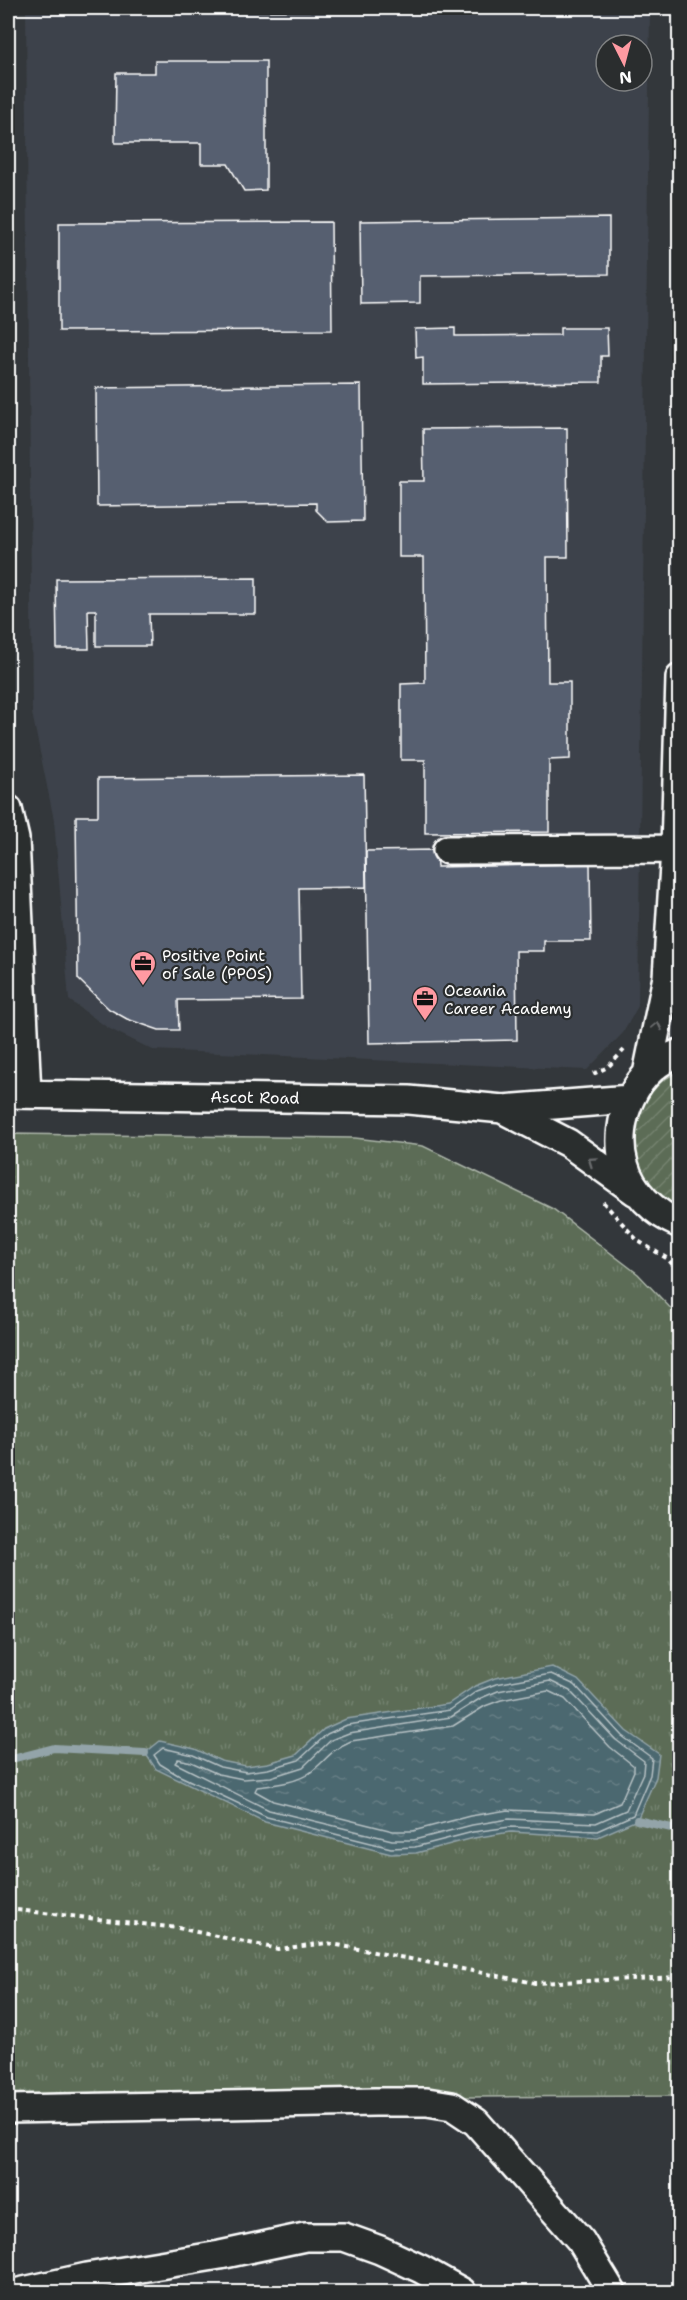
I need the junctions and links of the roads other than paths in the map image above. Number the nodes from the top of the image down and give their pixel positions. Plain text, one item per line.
1 (680, 678) edge
2 (8, 810) edge
3 (675, 849) junction
4 (447, 850) dead end
5 (667, 977) junction
6 (680, 1004) edge
7 (680, 1053) edge
8 (647, 1074) junction
9 (17, 1094) edge
10 (630, 1099) junction
11 (503, 1109) junction
12 (640, 1194) junction
13 (679, 1225) edge
14 (8, 2109) edge
15 (19, 2292) edge
16 (462, 2292) edge
17 (612, 2292) edge

1 - 3 street
2 - 9 street
3 - 4 street
3 - 5 street
5 - 6 street
8 -> 5 street
7 - 8 street
8 - 10 street
9 - 11 street, Ascot Road
10 - 11 street, Ascot Road
10 - 12 street
12 -> 11 street, Ascot Road
12 - 13 street
14 - 17 street
15 - 16 street

